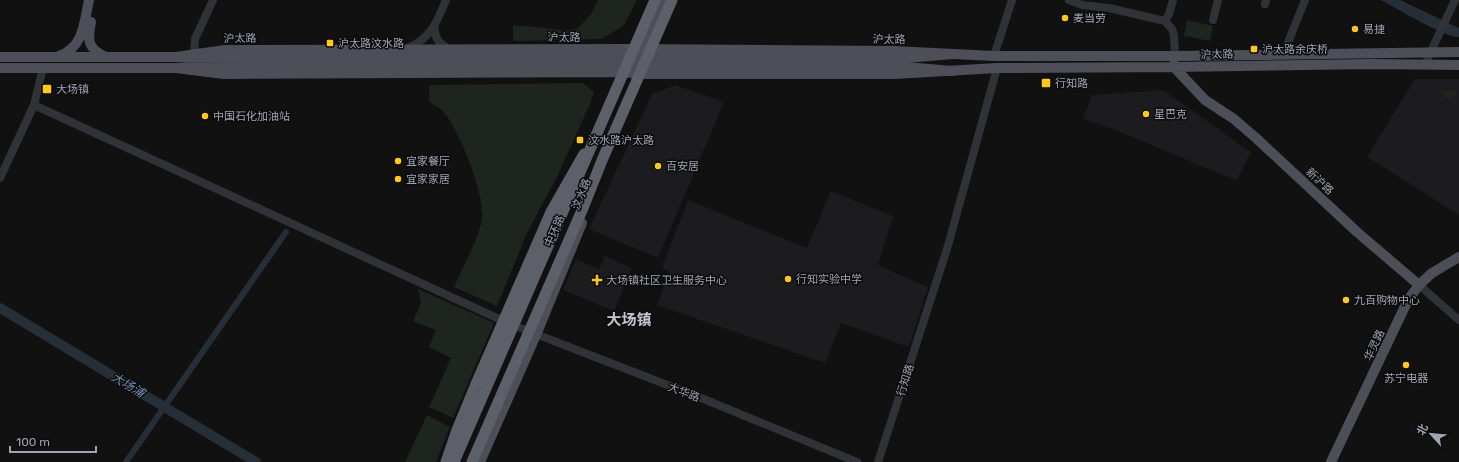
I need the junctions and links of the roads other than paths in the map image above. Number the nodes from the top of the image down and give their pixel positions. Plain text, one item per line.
1 (89, 0) edge
2 (96, 0) edge
3 (213, 0) edge
4 (446, 0) edge
5 (653, 0) edge
6 (660, 0) edge
7 (665, 0) edge
8 (672, 0) edge
9 (675, 0) edge
10 (1012, 0) edge
11 (1069, 0) edge
12 (1173, 0) edge
13 (1218, 0) edge
14 (1305, 0) edge
15 (1455, 0) edge
16 (1092, 3) edge
17 (1213, 20) dead end
18 (1165, 21) junction
19 (436, 22) junction
20 (449, 49) junction
21 (405, 50) junction
22 (641, 50) junction
23 (1459, 52) edge
24 (1432, 53) junction
25 (194, 54) junction
26 (953, 54) junction
27 (1283, 55) junction
28 (994, 56) junction
29 (1175, 56) junction
30 (0, 57) edge
31 (56, 57) junction
32 (106, 57) junction
33 (176, 57) junction
34 (1425, 64) junction
35 (1459, 65) edge
36 (1174, 67) junction
37 (0, 68) edge
38 (43, 68) junction
39 (176, 68) junction
40 (997, 68) junction
41 (952, 71) junction
42 (620, 72) junction
43 (643, 74) junction
44 (34, 105) junction
45 (586, 150) junction
46 (0, 178) edge
47 (1459, 257) edge
48 (1419, 285) junction
49 (1459, 320) edge
50 (510, 324) junction
51 (536, 335) junction
52 (447, 462) edge
53 (454, 462) edge
54 (472, 462) edge
55 (480, 462) edge
56 (857, 462) edge
57 (878, 462) edge
58 (1331, 462) edge

1 - 31 main road
2 - 32 main road
3 - 25 street
4 - 19 street
5 - 22 main road, 汶水路
5 - 53 highway, 中环路, bridge
6 - 22 main road, 汶水路
7 - 22 main road, 汶水路
8 - 54 highway, 中环路, bridge
9 - 22 main road, 汶水路
10 - 28 street
11 - 16 street
12 - 18 street
13 - 17 street
14 - 27 street
15 - 24 street
16 - 18 street
18 - 29 street
19 - 20 street
19 - 21 street
20 - 21 main road, 沪太路
20 - 22 main road, 沪太路
21 - 25 main road, 沪太路
22 - 26 main road, 沪太路
22 - 42 main road, 汶水路
22 - 43 main road, 汶水路
23 - 24 main road, 沪太路
24 - 27 main road, 沪太路
24 - 34 street
25 - 33 main road, 沪太路
26 - 28 main road, 沪太路
26 - 33 main road, 沪太路, bridge
27 - 29 main road, 沪太路
28 - 29 main road, 沪太路
29 - 36 main road
30 - 31 main road, 沪太路
31 - 32 main road, 沪太路
32 - 33 main road, 沪太路
34 - 35 main road, 沪太路
34 - 36 main road, 沪太路
36 - 40 main road, 沪太路
36 - 48 main road, 新沪路
37 - 38 main road, 沪太路
38 - 39 main road, 沪太路
38 - 44 street
39 - 41 main road, 沪太路, bridge
39 - 42 main road, 沪太路
40 - 41 main road, 沪太路
40 - 57 street, 行知路
41 - 43 main road, 沪太路
42 - 43 main road, 沪太路
42 - 45 main road, 汶水路
43 - 51 main road, 汶水路
44 - 46 street
44 - 50 street, 大华路
45 - 50 main road, 汶水路
45 - 52 highway, bridge
47 - 48 main road, 华灵路
48 - 49 street, 新沪路
48 - 58 main road, 华灵路
50 - 51 street, 大华路
50 - 52 main road, 汶水路
51 - 55 main road, 汶水路
51 - 56 street, 大华路

